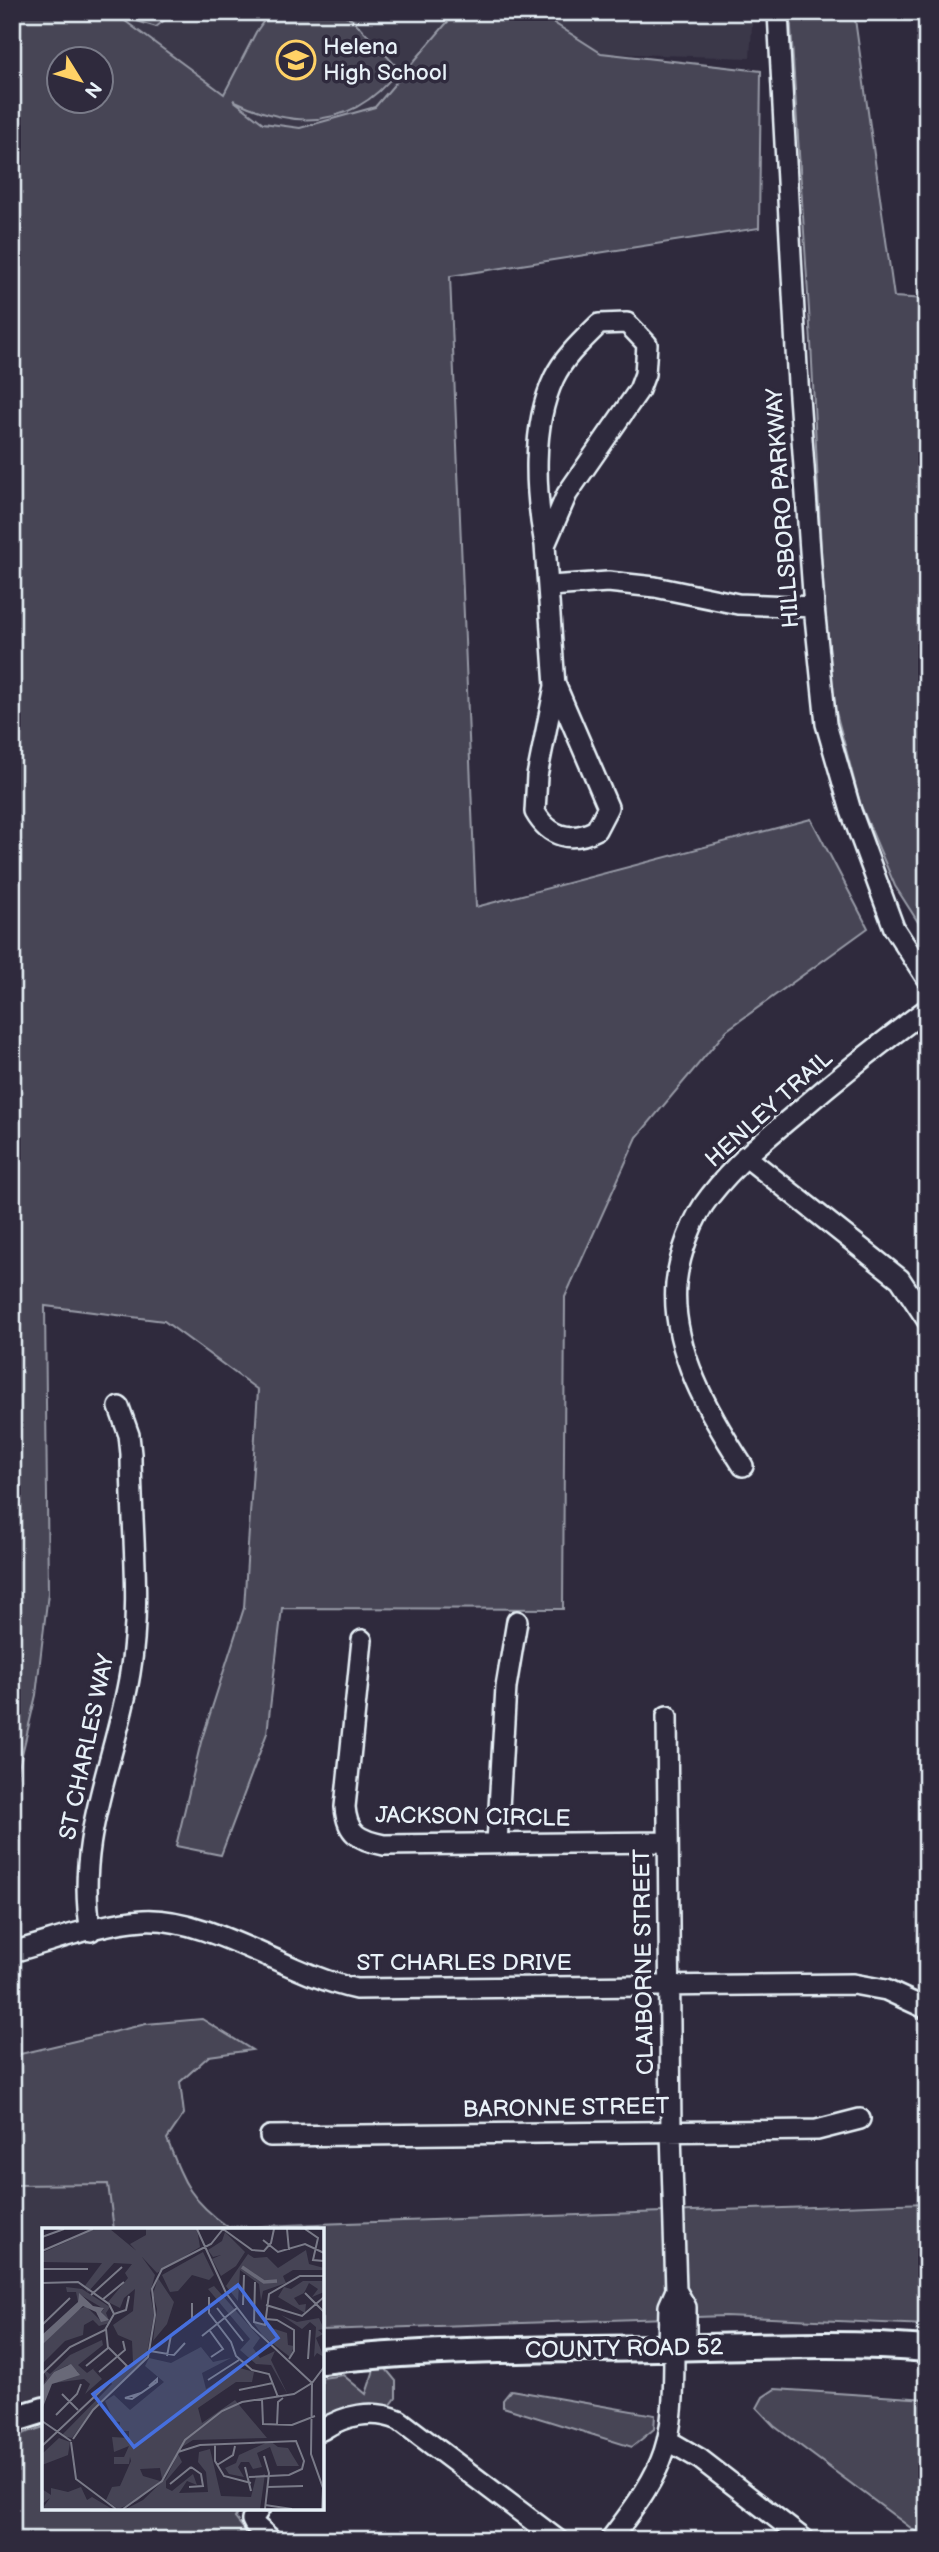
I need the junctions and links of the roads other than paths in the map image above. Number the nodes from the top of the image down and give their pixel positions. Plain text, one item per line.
1 (778, 12) edge
2 (545, 545) junction
3 (550, 586) junction
4 (814, 607) junction
5 (556, 686) dead end
6 (927, 979) edge
7 (927, 1009) edge
8 (745, 1156) junction
9 (927, 1320) edge
10 (119, 1407) dead end
11 (743, 1466) dead end
12 (517, 1621) dead end
13 (362, 1640) dead end
14 (667, 1716) dead end
15 (666, 1842) junction
16 (496, 1843) junction
17 (91, 1931) junction
18 (12, 1952) edge
19 (670, 1988) junction
20 (927, 2009) edge
21 (860, 2119) dead end
22 (671, 2132) junction
23 (270, 2136) dead end
24 (676, 2348) junction
25 (927, 2349) edge
26 (324, 2361) edge
27 (42, 2411) edge
28 (12, 2420) edge
29 (324, 2429) edge
30 (669, 2441) junction
31 (259, 2510) edge
32 (272, 2540) edge
33 (558, 2540) edge
34 (610, 2540) edge
35 (805, 2540) edge

1 - 4 street, HILLSBORO PARKWAY
2 - 2 street
2 - 3 street
3 - 4 street
3 - 5 street
4 - 6 street, HILLSBORO PARKWAY
7 - 8 street, HENLEY TRAIL
8 - 9 street
8 - 11 street, HENLEY TRAIL
10 - 17 street, ST CHARLES WAY
12 - 16 street
13 - 16 street, JACKSON CIRCLE
14 - 15 street, CLAIBORNE STREET
15 - 16 street, JACKSON CIRCLE
15 - 19 street, CLAIBORNE STREET
17 - 18 street, ST CHARLES DRIVE
17 - 19 street, ST CHARLES DRIVE
19 - 20 street, ST CHARLES DRIVE
19 - 22 street, CLAIBORNE STREET
21 - 22 street, BARONNE STREET
22 - 23 street, BARONNE STREET
22 - 24 street, CLAIBORNE STREET
24 - 25 main road, COUNTY ROAD 52
24 - 26 main road, COUNTY ROAD 52
24 - 30 street, CLAIBORNE STREET
27 - 28 main road
29 - 33 street
30 - 34 street, CLAIBORNE STREET
30 - 35 street
31 - 32 street

